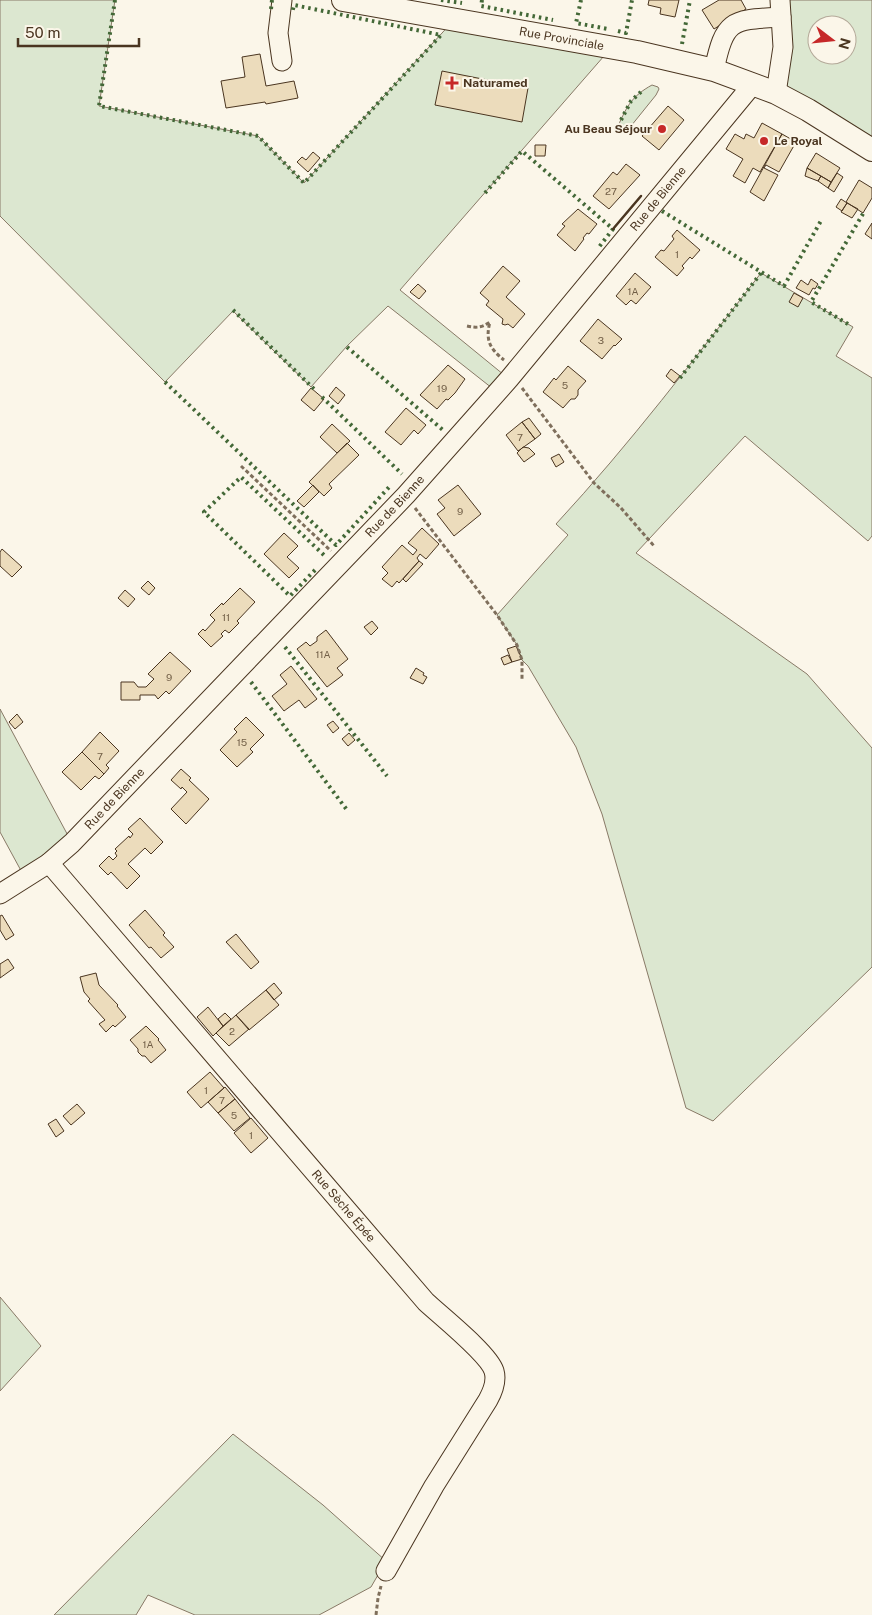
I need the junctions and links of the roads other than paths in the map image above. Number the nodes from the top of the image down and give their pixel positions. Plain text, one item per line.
1 (282, 0) edge
2 (343, 0) edge
3 (397, 5) edge
4 (781, 9) edge
5 (282, 61) dead end
6 (714, 70) junction
7 (753, 84) junction
8 (776, 93) junction
9 (872, 150) edge
10 (48, 863) junction
11 (0, 894) edge
12 (386, 1571) road end

1 - 5 street
2 - 3 main road, Rue Provinciale
3 - 6 main road, Rue Provinciale
4 - 6 street
4 - 8 street
6 - 7 main road, Rue Provinciale
7 - 8 main road, Rue Provinciale
7 - 10 street, Rue de Bienne
8 - 9 main road, Rue Provinciale
10 - 11 street, Rue de Bienne
10 - 12 street, Rue Sèche Épée

